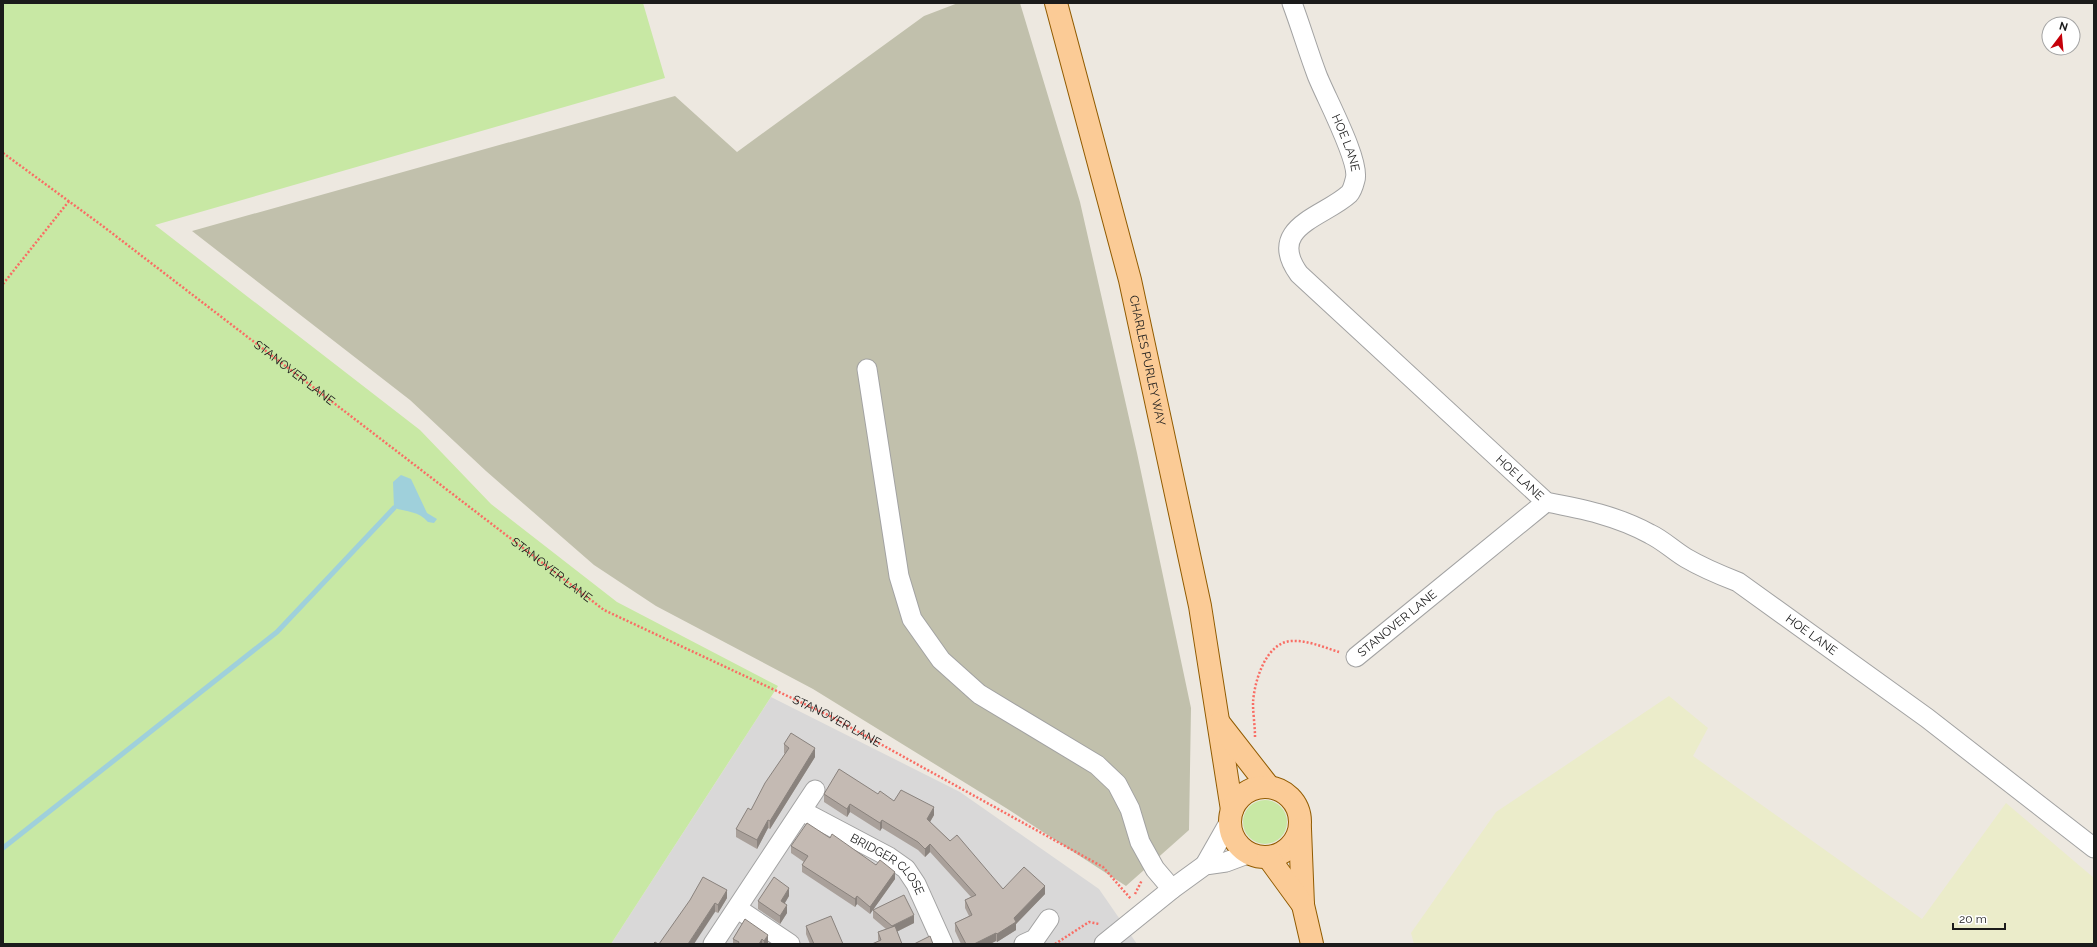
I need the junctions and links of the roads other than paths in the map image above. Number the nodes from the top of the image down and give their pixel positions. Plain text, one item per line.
1 (1056, 3) edge
2 (1292, 3) edge
3 (867, 369) dead end
4 (1546, 502) junction
5 (1356, 657) road end
6 (1218, 722) junction
7 (1269, 787) junction
8 (815, 790) dead end
9 (802, 811) junction
10 (1231, 816) junction
11 (1300, 829) junction
12 (2094, 848) edge
13 (1259, 855) junction
14 (1205, 865) junction
15 (1172, 889) junction
16 (1303, 906) junction
17 (738, 909) junction
18 (1049, 919) dead end
19 (713, 944) edge
20 (790, 944) edge
21 (943, 944) edge
22 (1024, 944) edge
23 (1104, 944) edge
24 (1312, 944) edge

1 - 6 main road, CHARLES PURLEY WAY
2 - 4 street, HOE LANE
3 - 15 street
4 - 5 street, STANOVER LANE
4 - 12 street, HOE LANE
6 - 7 main road, CHARLES PURLEY WAY
6 - 10 main road, CHARLES PURLEY WAY
7 - 10 main road
7 - 11 main road
8 - 9 street
9 - 17 street
9 - 21 street, BRIDGER CLOSE
10 - 13 main road
10 - 14 street
11 - 13 main road
11 - 16 main road
13 - 14 street
13 - 16 main road
14 - 15 street
15 - 23 street
16 - 24 main road
17 - 19 street
17 - 20 street
18 - 22 street

